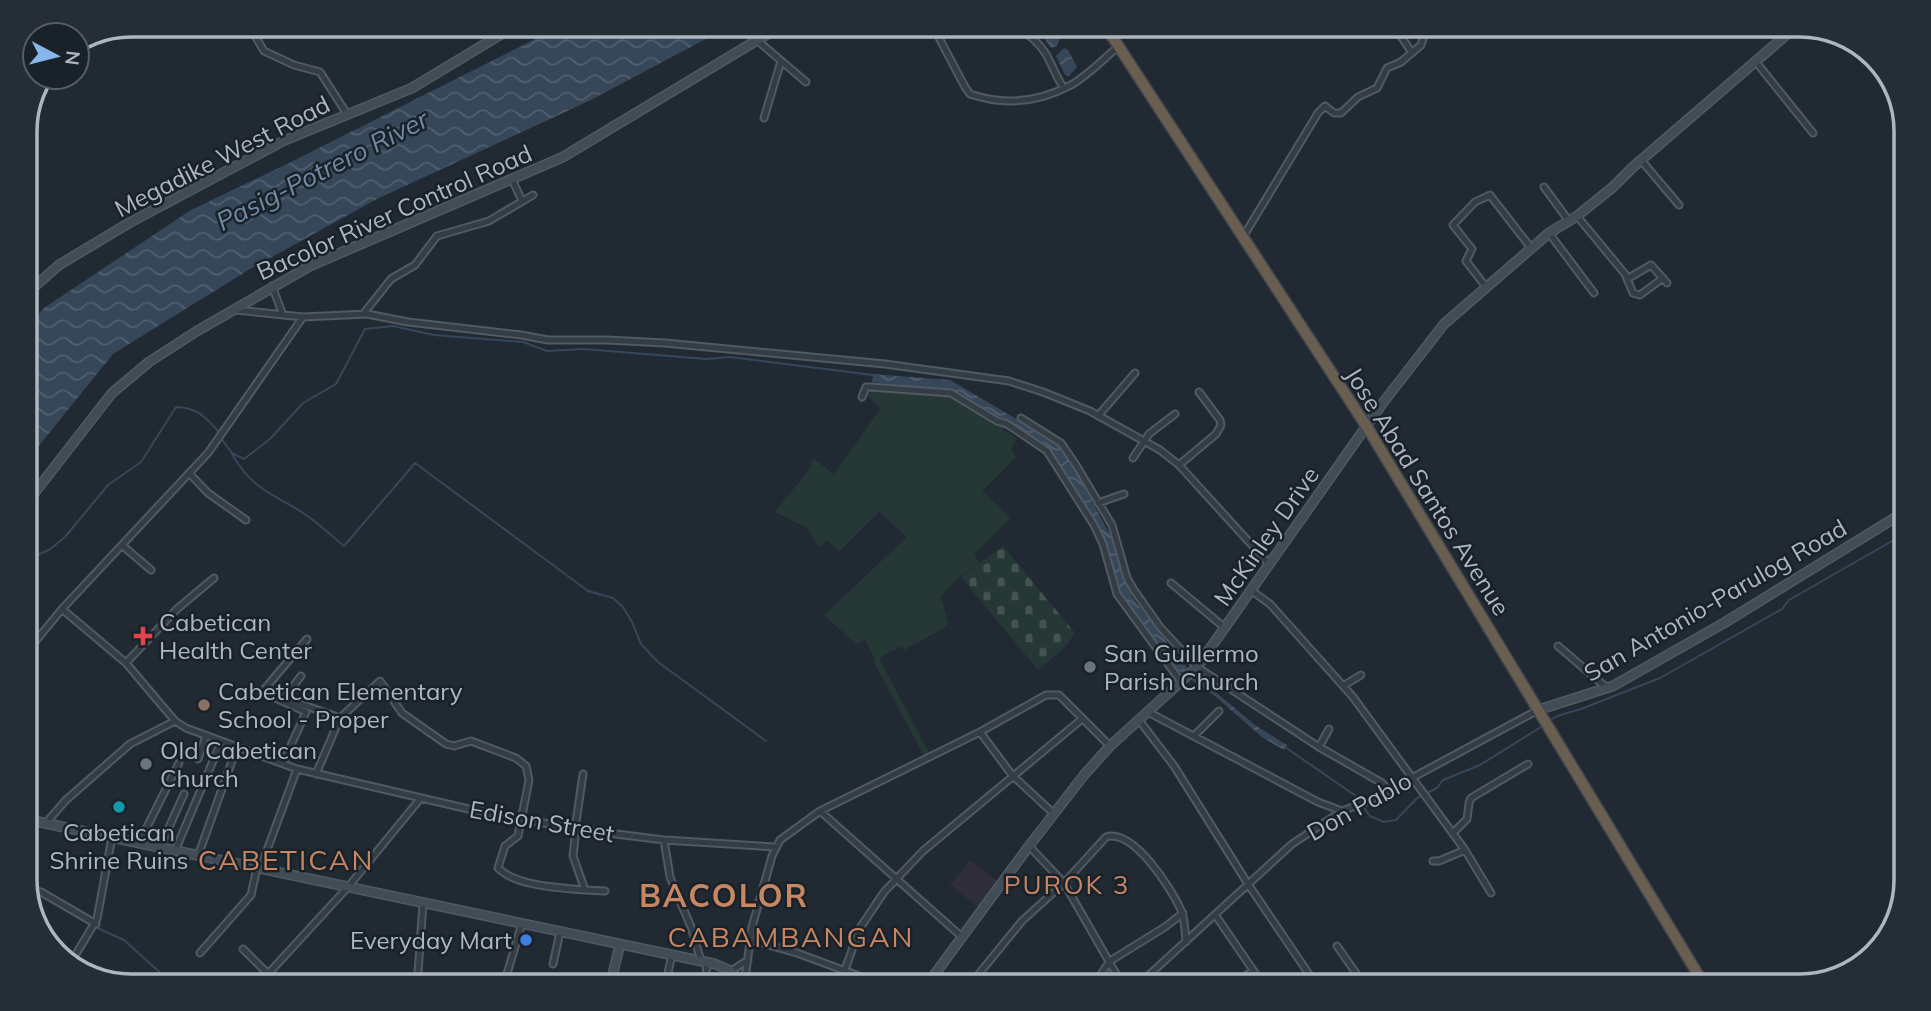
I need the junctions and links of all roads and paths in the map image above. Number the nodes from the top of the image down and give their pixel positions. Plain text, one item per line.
1 (256, 37) edge
2 (496, 37) edge
3 (764, 37) edge
4 (939, 37) edge
5 (1031, 37) edge
6 (1112, 37) edge
7 (1402, 37) edge
8 (1424, 37) edge
9 (1785, 37) edge
10 (758, 41) junction
11 (1119, 47) junction
12 (1412, 53) junction
13 (781, 61) junction
14 (1756, 62) junction
15 (806, 82) dead end
16 (1063, 88) junction
17 (347, 114) junction
18 (764, 118) dead end
19 (1813, 133) dead end
20 (1642, 160) junction
21 (512, 179) junction
22 (1544, 187) dead end
23 (533, 195) dead end
24 (522, 201) junction
25 (1679, 205) dead end
26 (1577, 216) junction
27 (1569, 221) junction
28 (1549, 233) junction
29 (1243, 237) junction
30 (1531, 248) junction
31 (1627, 279) junction
32 (37, 284) edge
33 (272, 286) junction
34 (1486, 287) junction
35 (1594, 293) dead end
36 (230, 310) junction
37 (283, 315) junction
38 (360, 316) junction
39 (303, 317) junction
40 (1135, 373) dead end
41 (1199, 392) dead end
42 (862, 397) dead end
43 (1175, 414) dead end
44 (1098, 416) junction
45 (1021, 418) dead end
46 (1367, 427) junction
47 (1143, 441) junction
48 (1133, 458) dead end
49 (1179, 465) junction
50 (189, 473) junction
51 (37, 490) edge
52 (1124, 494) dead end
53 (1098, 503) junction
54 (1894, 517) edge
55 (246, 520) dead end
56 (123, 546) junction
57 (1269, 564) junction
58 (150, 570) dead end
59 (214, 578) dead end
60 (1171, 583) dead end
61 (1252, 591) junction
62 (62, 609) junction
63 (1225, 628) junction
64 (37, 639) edge
65 (307, 639) dead end
66 (1558, 646) dead end
67 (127, 663) junction
68 (1196, 668) junction
69 (1361, 675) dead end
70 (301, 676) dead end
71 (1184, 681) junction
72 (1343, 686) junction
73 (1607, 688) junction
74 (1219, 710) dead end
75 (1148, 712) junction
76 (1542, 717) junction
77 (340, 718) junction
78 (1082, 719) junction
79 (175, 720) junction
80 (1139, 720) junction
81 (1329, 729) dead end
82 (981, 732) junction
83 (205, 736) junction
84 (1194, 736) junction
85 (221, 742) junction
86 (1110, 746) junction
87 (237, 747) junction
88 (1319, 747) junction
89 (198, 759) dead end
90 (179, 763) dead end
91 (283, 763) junction
92 (1528, 764) dead end
93 (297, 769) junction
94 (316, 774) junction
95 (583, 774) dead end
96 (1012, 775) junction
97 (1412, 777) junction
98 (1389, 791) junction
99 (184, 794) dead end
100 (420, 799) junction
101 (820, 811) junction
102 (1342, 811) junction
103 (1054, 814) junction
104 (520, 819) junction
105 (37, 821) edge
106 (46, 823) junction
107 (575, 829) junction
108 (1453, 833) junction
109 (112, 837) junction
110 (664, 841) junction
111 (139, 843) junction
112 (1029, 846) junction
113 (160, 847) junction
114 (775, 847) junction
115 (1465, 850) junction
116 (175, 851) junction
117 (198, 856) junction
118 (1433, 861) dead end
119 (259, 869) junction
120 (897, 878) junction
121 (1064, 883) junction
122 (1248, 884) junction
123 (348, 887) junction
124 (585, 890) junction
125 (38, 891) edge
126 (605, 891) dead end
127 (1491, 893) dead end
128 (423, 904) junction
129 (1183, 913) junction
130 (1216, 916) junction
131 (522, 923) junction
132 (94, 926) junction
133 (560, 932) junction
134 (962, 937) junction
135 (751, 940) junction
136 (1186, 942) junction
137 (620, 944) junction
138 (1337, 946) dead end
139 (243, 949) dead end
140 (200, 953) dead end
141 (672, 955) junction
142 (75, 956) edge
143 (748, 960) junction
144 (704, 961) junction
145 (1110, 961) junction
146 (553, 964) dead end
147 (843, 970) junction
148 (731, 971) junction
149 (1253, 971) junction
150 (268, 974) joint
151 (418, 974) edge
152 (508, 974) dead end
153 (613, 974) edge
154 (668, 974) edge
155 (706, 974) edge
156 (733, 974) edge
157 (745, 974) edge
158 (842, 974) edge
159 (854, 974) edge
160 (935, 974) edge
161 (979, 974) edge
162 (1101, 974) edge
163 (1117, 974) edge
164 (1150, 974) edge
165 (1248, 974) edge
166 (1255, 974) edge
167 (1309, 974) edge
168 (1357, 974) edge
169 (1698, 974) edge

1 - 17 street
2 - 17 street, Megadike West Road
3 - 10 street, Bacolor River Control Road
4 - 16 street
5 - 16 street
6 - 11 highway, Jose Abad Santos Avenue
7 - 12 street
8 - 12 street
9 - 14 street, McKinley Drive
10 - 13 street
10 - 21 street, Bacolor River Control Road
11 - 16 street
11 - 29 highway, Jose Abad Santos Avenue
12 - 29 street
13 - 15 street
13 - 18 street
14 - 19 street
14 - 20 street, McKinley Drive
17 - 32 street, Megadike West Road
20 - 25 street
20 - 26 street, McKinley Drive
21 - 24 street
21 - 33 street, Bacolor River Control Road
22 - 27 street
23 - 24 street
24 - 38 street
26 - 27 street, McKinley Drive
26 - 31 street
27 - 28 street, McKinley Drive
28 - 30 street, McKinley Drive
28 - 35 street
29 - 46 highway, Jose Abad Santos Avenue
30 - 34 street, McKinley Drive
30 - 34 street
31 - 31 street
33 - 36 street, Bacolor River Control Road
33 - 37 street
34 - 46 street, McKinley Drive
36 - 37 street
36 - 51 street, Bacolor River Control Road
37 - 39 street
38 - 39 street
38 - 44 street
39 - 50 street
40 - 44 street
41 - 49 street
42 - 71 street
43 - 47 street
44 - 47 street
45 - 53 street
46 - 57 street, McKinley Drive
46 - 76 highway, Jose Abad Santos Avenue
47 - 48 street
47 - 49 street
49 - 57 street
50 - 55 street
50 - 56 street
52 - 53 street
53 - 68 street
54 - 73 street, San Antonio-Parulog Road
56 - 58 street
56 - 62 street
57 - 61 street, McKinley Drive
59 - 67 street
60 - 63 street
61 - 63 street, McKinley Drive
61 - 72 street
62 - 64 street
62 - 67 street
63 - 68 street, McKinley Drive
65 - 91 street
66 - 73 street
67 - 79 street
68 - 71 street, McKinley Drive
68 - 88 street
69 - 72 street
70 - 77 street
71 - 75 street, McKinley Drive
72 - 97 street
73 - 76 street, San Antonio-Parulog Road
74 - 84 street
75 - 80 street, McKinley Drive
75 - 84 street
76 - 97 street, Don Pablo
76 - 169 highway, Jose Abad Santos Avenue
77 - 94 street
77 - 104 street
78 - 82 street
78 - 86 street
78 - 96 street
79 - 83 street, Edison Street
79 - 106 street
80 - 86 street, McKinley Drive
80 - 122 street
81 - 88 street
82 - 96 street
82 - 101 street
83 - 85 street, Edison Street
83 - 89 street
84 - 102 street
85 - 87 street, Edison Street
85 - 116 street
86 - 103 street, McKinley Drive
87 - 91 street, Edison Street
87 - 117 street
88 - 98 street
90 - 111 street
91 - 93 street, Edison Street
92 - 108 street
93 - 94 street, Edison Street
93 - 119 street
94 - 100 street, Edison Street
95 - 107 street
96 - 103 street
96 - 120 street
97 - 98 street, Don Pablo
97 - 108 street
98 - 102 street, Don Pablo
99 - 113 street
100 - 104 street, Edison Street
100 - 123 street
101 - 114 street
101 - 120 street
102 - 122 street, Don Pablo
103 - 112 street, McKinley Drive
104 - 107 street, Edison Street
104 - 124 street
105 - 106 street
106 - 109 street
107 - 110 street, Edison Street
107 - 124 street
108 - 115 street
109 - 111 street
109 - 132 street
110 - 114 street, Edison Street
110 - 144 street
111 - 113 street
112 - 121 street
112 - 134 street, McKinley Drive
113 - 116 street
114 - 135 street
115 - 118 street
115 - 127 street
116 - 117 street
117 - 119 street
119 - 123 street
119 - 140 street
120 - 134 street
120 - 147 street
121 - 129 street
121 - 145 street
121 - 161 street
122 - 130 street, Don Pablo
122 - 167 street
123 - 128 street
123 - 150 street
124 - 126 street
125 - 132 street
128 - 131 street
128 - 151 street
129 - 136 street
129 - 145 street
130 - 136 street, Don Pablo
130 - 149 street
131 - 133 street
131 - 152 street
132 - 142 street
133 - 137 street
133 - 146 street
134 - 160 street, McKinley Drive
135 - 143 street
135 - 147 street
136 - 164 street, Don Pablo
137 - 141 street
137 - 153 street
138 - 168 street
139 - 150 street
141 - 144 street
141 - 154 street
143 - 148 street
143 - 157 street
144 - 148 street
144 - 155 street
145 - 162 street
145 - 163 street
147 - 158 street
147 - 159 street
148 - 156 street
149 - 165 street
149 - 166 street

